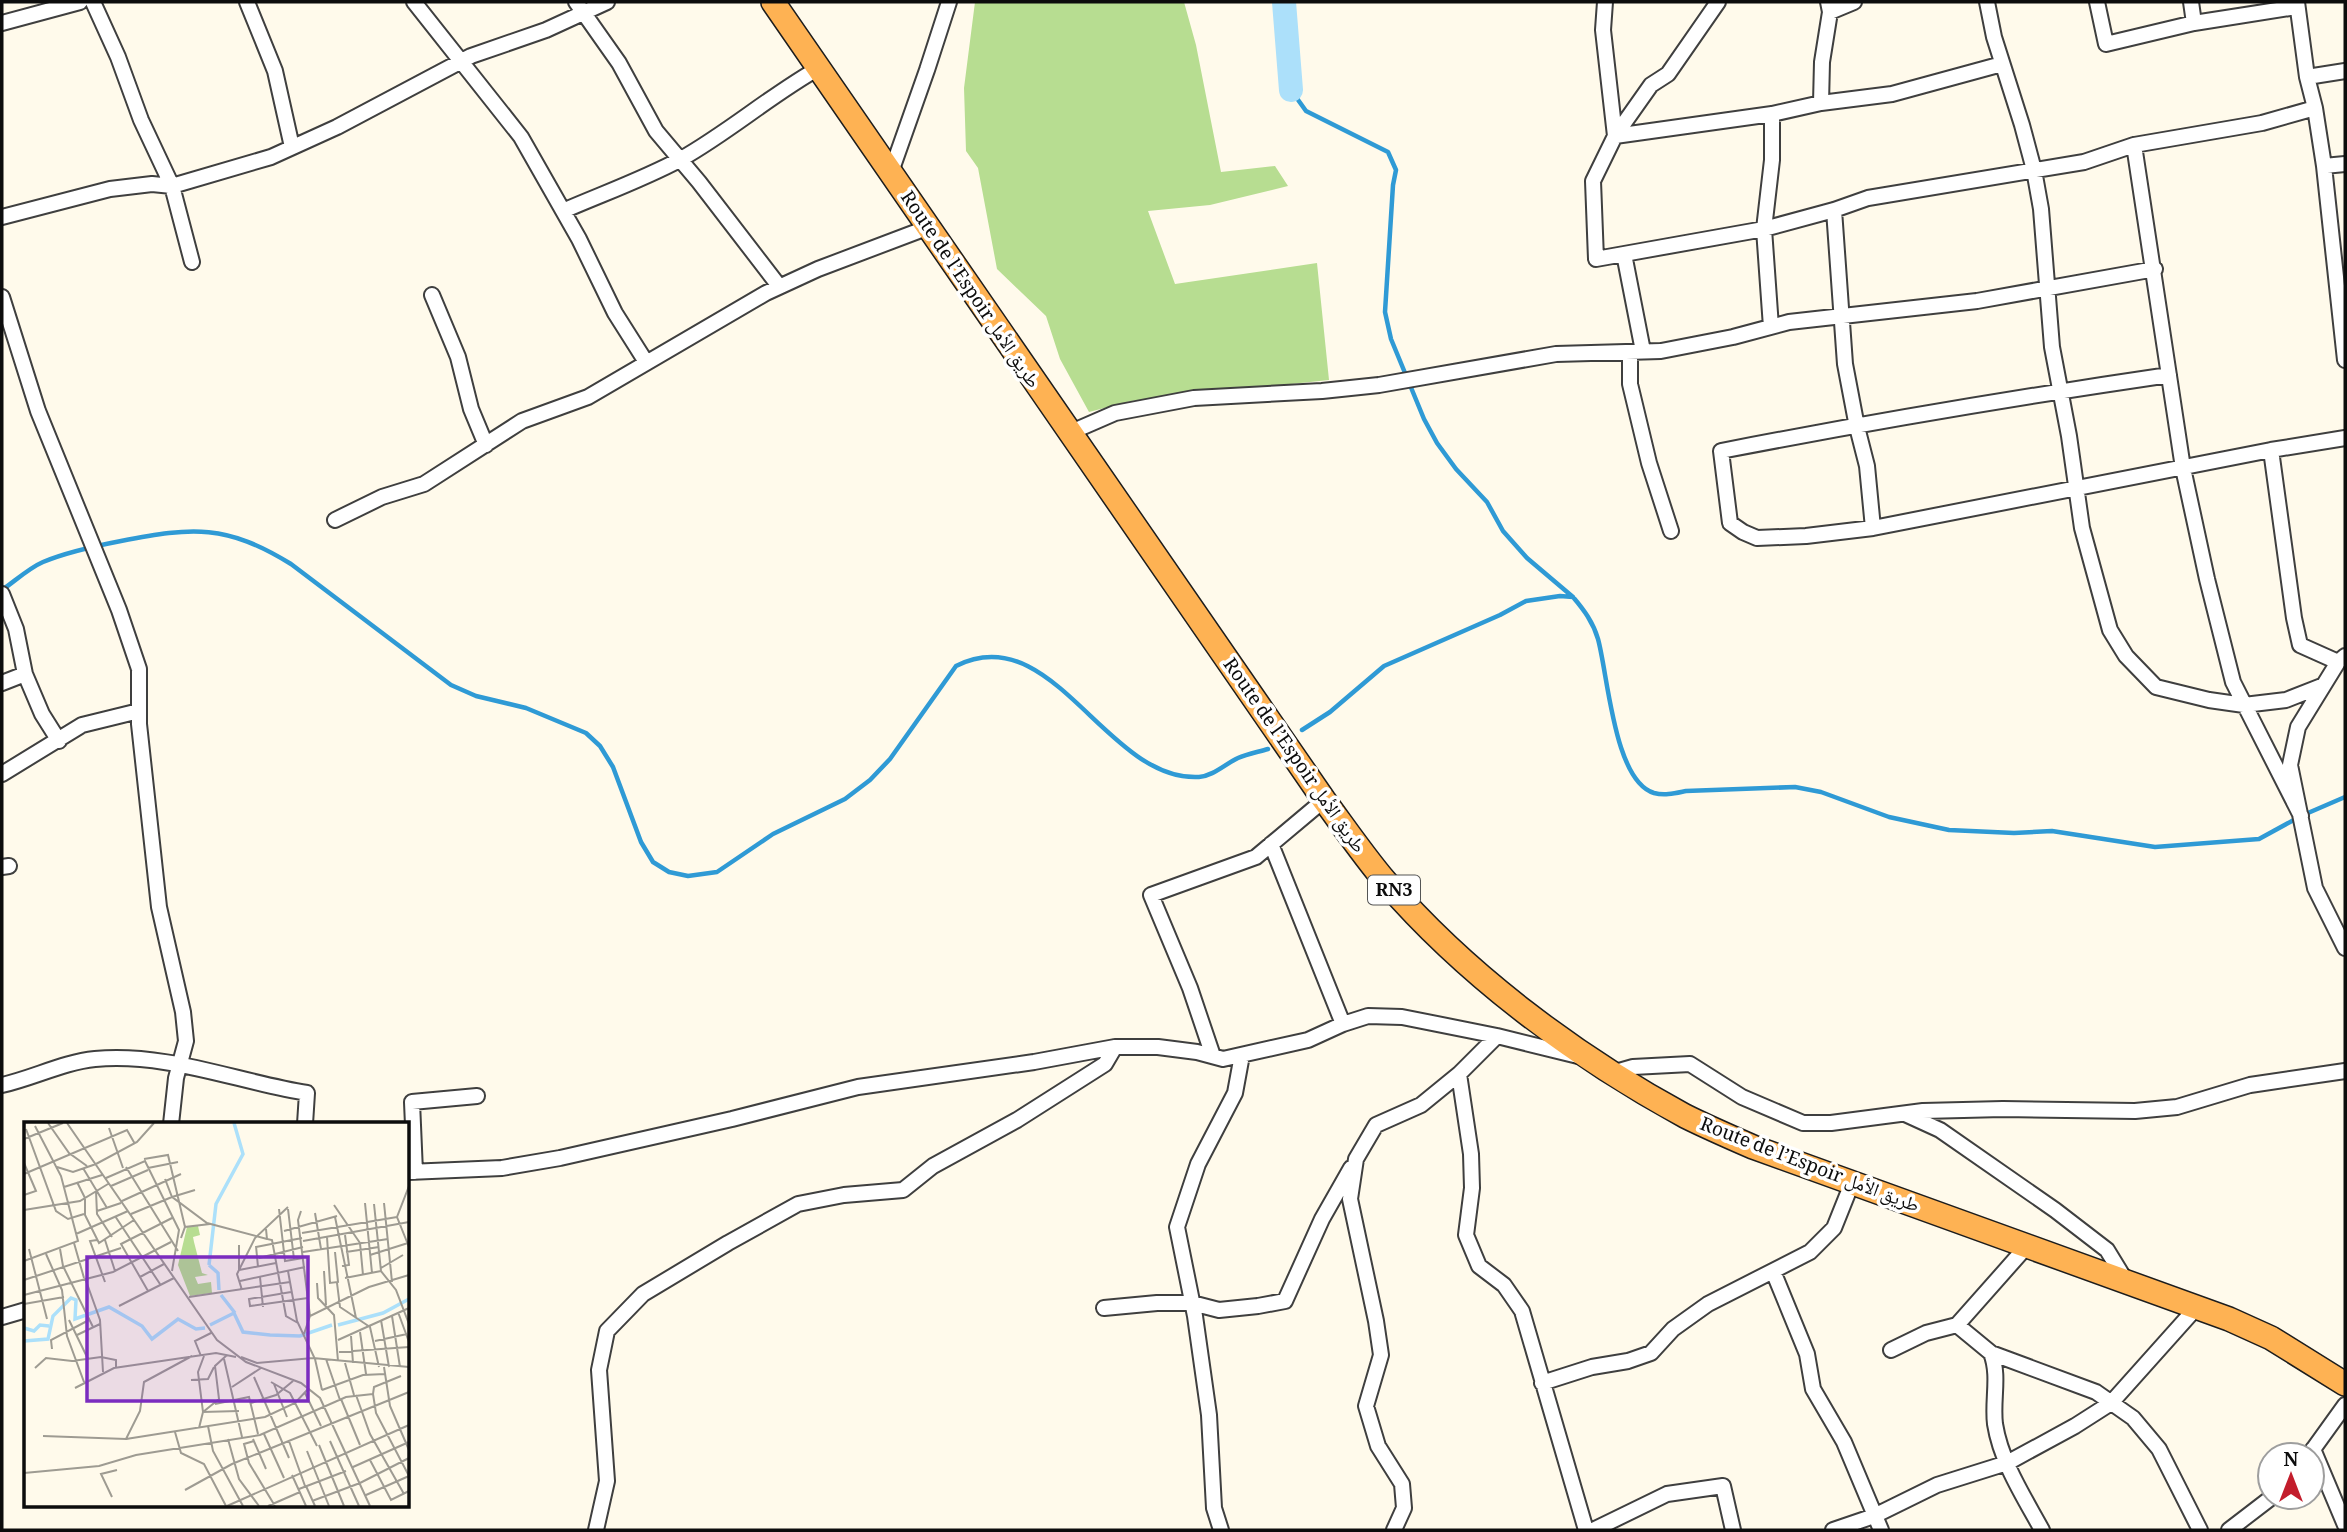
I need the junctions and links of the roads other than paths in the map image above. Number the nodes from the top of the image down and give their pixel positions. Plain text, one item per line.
1 (80, 2) edge
2 (93, 2) edge
3 (247, 2) edge
4 (414, 2) edge
5 (607, 2) edge
6 (773, 2) edge
7 (949, 2) edge
8 (1605, 2) edge
9 (1718, 2) edge
10 (1854, 2) edge
11 (1987, 2) edge
12 (2097, 2) edge
13 (2191, 2) edge
14 (2296, 5) edge
15 (580, 7) edge
16 (1829, 7) edge
17 (2, 23) edge
18 (2194, 23) junction
19 (460, 62) junction
20 (2002, 64) junction
21 (819, 68) junction
22 (2345, 71) edge
23 (2307, 77) junction
24 (1821, 103) junction
25 (2315, 108) junction
26 (1772, 114) junction
27 (1615, 136) junction
28 (2134, 145) junction
29 (292, 147) junction
30 (680, 160) junction
31 (2345, 164) edge
32 (2325, 166) junction
33 (2034, 170) junction
34 (891, 172) junction
35 (172, 186) junction
36 (1834, 210) junction
37 (563, 211) junction
38 (2, 217) edge
39 (929, 226) junction
40 (1764, 229) junction
41 (1624, 254) junction
42 (192, 262) dead end
43 (2155, 269) junction
44 (2341, 284) edge
45 (779, 286) junction
46 (2046, 287) junction
47 (432, 295) dead end
48 (2, 297) edge
49 (1843, 317) junction
50 (1772, 327) junction
51 (1637, 351) junction
52 (2345, 360) edge
53 (646, 362) junction
54 (2169, 374) junction
55 (2059, 391) junction
56 (1857, 427) junction
57 (1069, 433) junction
58 (2345, 438) edge
59 (486, 445) junction
60 (2271, 450) junction
61 (2183, 468) junction
62 (2076, 490) junction
63 (335, 520) dead end
64 (1873, 528) junction
65 (1671, 531) dead end
66 (2, 594) edge
67 (2342, 659) edge
68 (25, 674) junction
69 (2, 683) edge
70 (2325, 685) junction
71 (2244, 705) junction
72 (139, 711) junction
73 (58, 741) junction
74 (2, 774) edge
75 (1324, 800) junction
76 (2301, 816) junction
77 (1271, 844) junction
78 (2345, 948) edge
79 (1343, 1024) junction
80 (1497, 1036) junction
81 (1115, 1047) junction
82 (1242, 1055) junction
83 (1213, 1056) junction
84 (179, 1066) junction
85 (1602, 1066) junction
86 (2345, 1071) edge
87 (1458, 1074) junction
88 (4, 1079) edge
89 (477, 1096) dead end
90 (1905, 1113) junction
91 (171, 1122) edge
92 (305, 1122) edge
93 (1356, 1159) junction
94 (412, 1172) edge
95 (1852, 1183) junction
96 (2027, 1246) junction
97 (1773, 1271) junction
98 (2127, 1282) junction
99 (1192, 1303) junction
100 (1104, 1308) dead end
101 (2196, 1308) junction
102 (24, 1311) edge
103 (2, 1317) edge
104 (1956, 1325) junction
105 (1891, 1350) dead end
106 (1991, 1353) junction
107 (1542, 1383) junction
108 (2345, 1384) edge
109 (2111, 1403) junction
110 (2345, 1405) edge
111 (2319, 1441) edge
112 (2007, 1463) junction
113 (2326, 1484) edge
114 (2256, 1509) edge
115 (1874, 1516) junction
116 (2345, 1525) edge
117 (596, 1530) edge
118 (1221, 1530) edge
119 (1394, 1530) edge
120 (1586, 1530) edge
121 (1594, 1530) edge
122 (1733, 1530) edge
123 (1833, 1530) edge
124 (1881, 1530) edge
125 (2042, 1530) edge
126 (2200, 1530) edge
127 (2229, 1530) edge

1 - 17 street
2 - 35 street
3 - 29 street
4 - 19 street
5 - 15 street
6 - 21 highway, Route de l’Espoir طريق الأمل / RN3
7 - 34 street
8 - 27 street
9 - 27 street
10 - 16 street
11 - 20 street
12 - 18 street
13 - 18 street
14 - 18 street
14 - 23 street
15 - 19 street
15 - 30 street
16 - 24 street
19 - 29 street
19 - 37 street
20 - 24 street
20 - 33 street
21 - 30 street
21 - 34 highway, Route de l’Espoir طريق الأمل / RN3
22 - 23 street
23 - 25 street
24 - 26 street
25 - 28 street
25 - 32 street
26 - 27 street
26 - 40 street
27 - 41 street
28 - 33 street
28 - 43 street
29 - 35 street
30 - 37 street
30 - 45 street
31 - 32 street
32 - 44 street
33 - 36 street
33 - 46 street
34 - 39 highway, Route de l’Espoir طريق الأمل / RN3
35 - 38 street
35 - 42 street
36 - 40 street
36 - 49 street
37 - 53 street
39 - 45 street
39 - 57 highway, Route de l’Espoir طريق الأمل / RN3
40 - 41 street
40 - 50 street
41 - 51 street
43 - 46 street
43 - 54 street
44 - 52 street
45 - 53 street
46 - 49 street
46 - 55 street
47 - 59 street
48 - 72 street
49 - 50 street
49 - 56 street
50 - 51 street
51 - 57 street
51 - 65 street
53 - 59 street
54 - 55 street
54 - 61 street
55 - 56 street
55 - 62 street
56 - 64 street
56 - 64 street
57 - 75 highway, Route de l’Espoir طريق الأمل / RN3
58 - 60 street
59 - 63 street
60 - 61 street
60 - 67 street
61 - 62 street
61 - 71 street
62 - 64 street
62 - 71 street
66 - 68 street
67 - 70 street
68 - 69 street
68 - 73 street
70 - 71 street
70 - 76 street
71 - 76 street
72 - 73 street
72 - 84 street
73 - 74 street
75 - 77 street
75 - 85 highway, Route de l’Espoir طريق الأمل / RN3
76 - 78 street
77 - 79 street
77 - 83 street
79 - 80 street
79 - 82 street
80 - 85 street
80 - 87 street
81 - 83 street
81 - 94 street
81 - 117 street
82 - 83 street
82 - 99 street
84 - 88 street
84 - 91 street
84 - 92 street
85 - 90 street
85 - 95 highway, Route de l’Espoir طريق الأمل / RN3
86 - 90 street
87 - 93 street
87 - 107 street
89 - 94 street
90 - 98 street
93 - 99 street
93 - 119 street
95 - 96 highway, Route de l’Espoir طريق الأمل / RN3
95 - 97 street
96 - 98 highway, Route de l’Espoir طريق الأمل / RN3
96 - 104 street
97 - 107 street
97 - 115 street
98 - 101 highway, Route de l’Espoir طريق الأمل / RN3
99 - 100 street
99 - 118 street
101 - 108 highway, Route de l’Espoir طريق الأمل / RN3
101 - 109 street
102 - 103 street
104 - 105 street
104 - 106 street
106 - 109 street
106 - 112 street
107 - 120 street
109 - 112 street
109 - 126 street
110 - 111 street
112 - 115 street
112 - 125 street
113 - 116 street
114 - 127 street
115 - 123 street
115 - 124 street
121 - 122 street

